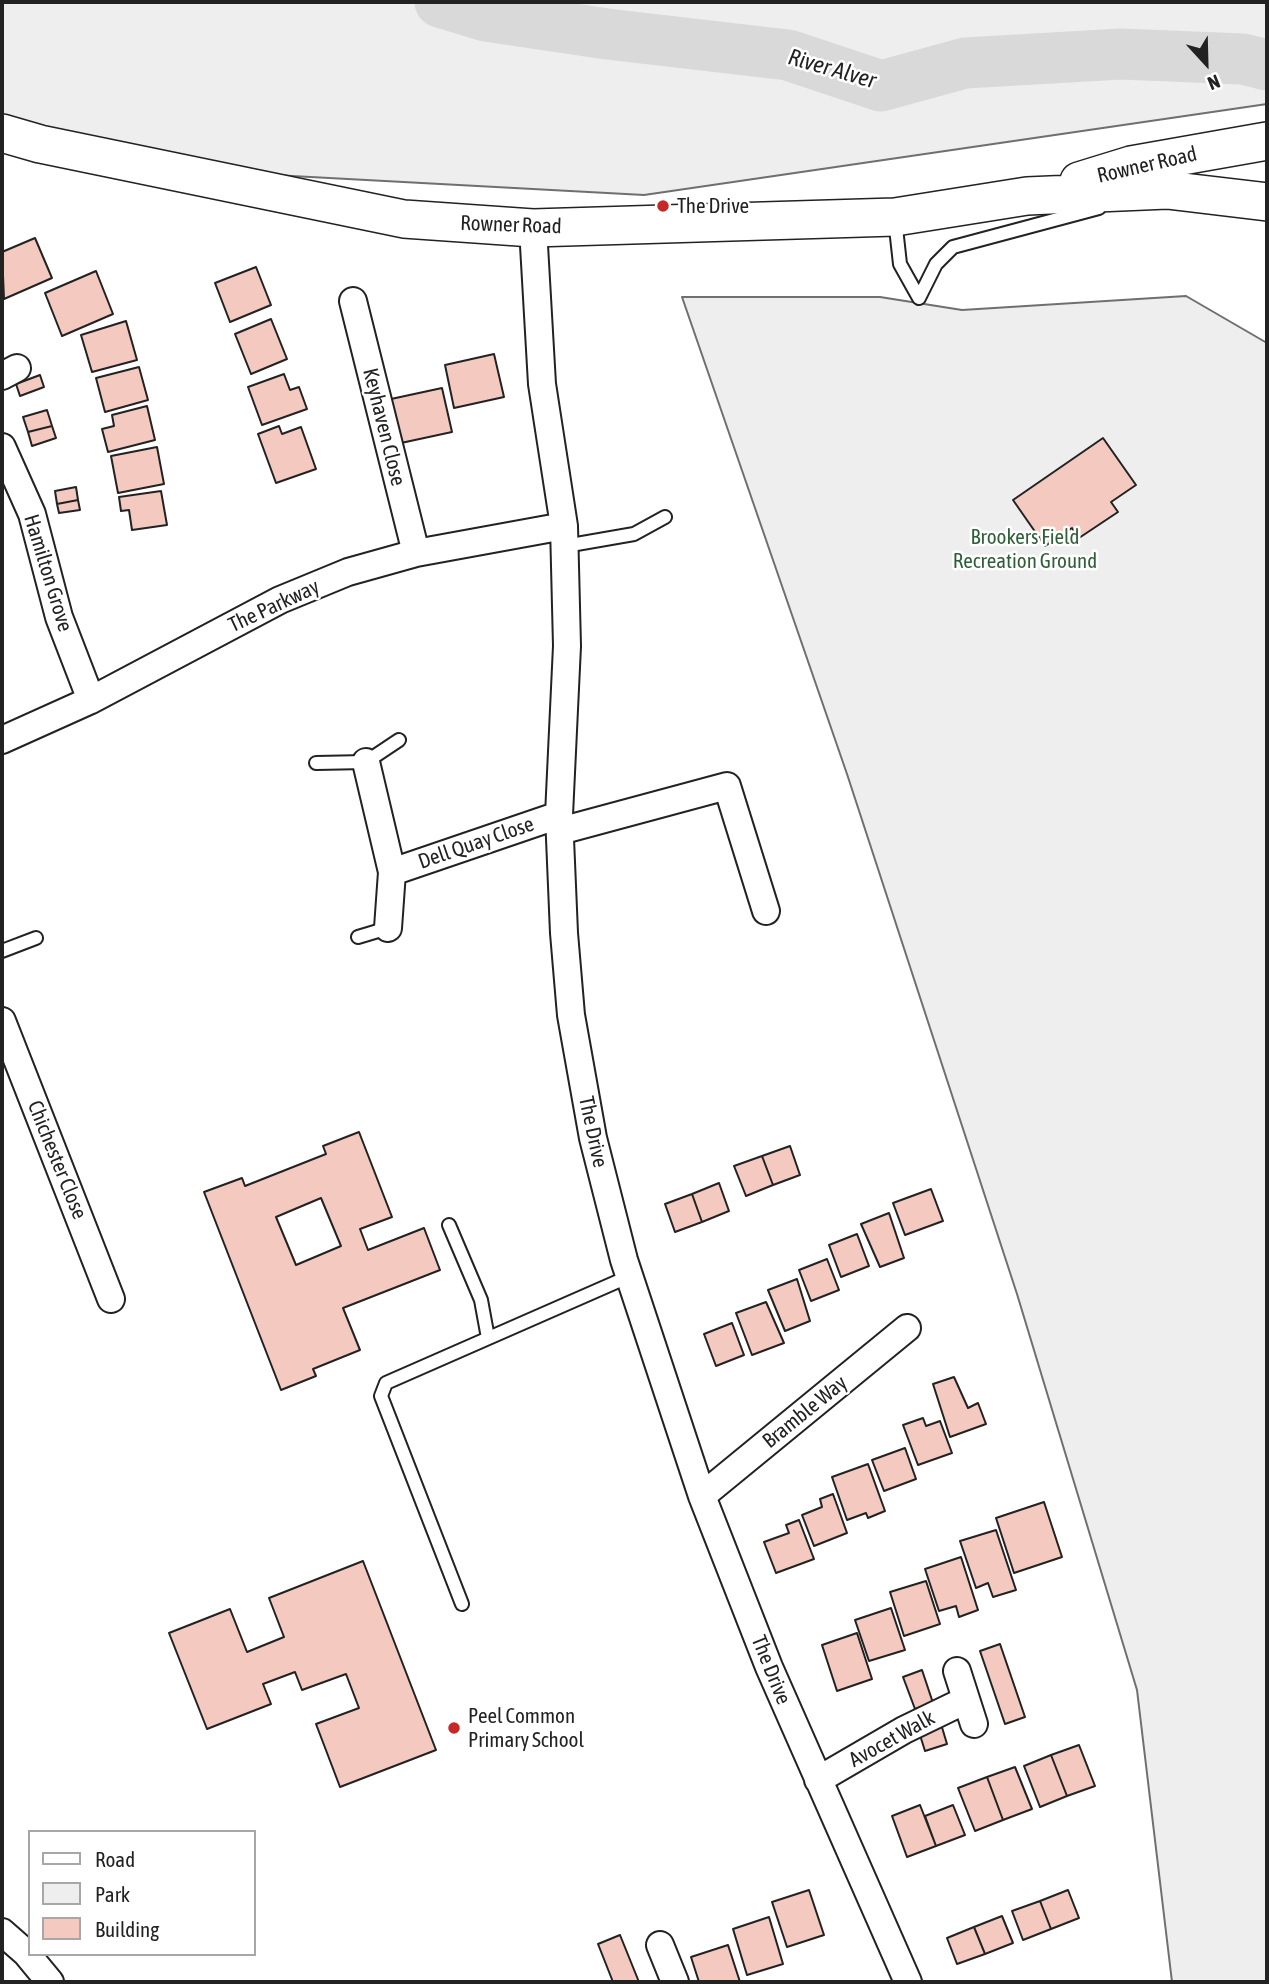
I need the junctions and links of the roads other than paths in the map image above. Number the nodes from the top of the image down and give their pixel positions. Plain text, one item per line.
1 (2, 133) edge
2 (1267, 141) edge
3 (1167, 190) junction
4 (1027, 196) junction
5 (1267, 202) edge
6 (895, 217) junction
7 (533, 228) junction
8 (353, 301) dead end
9 (2, 447) edge
10 (665, 517) dead end
11 (565, 536) junction
12 (415, 554) junction
13 (91, 700) junction
14 (2, 740) edge
15 (399, 740) dead end
16 (366, 762) junction
17 (316, 763) dead end
18 (559, 823) junction
19 (393, 872) junction
20 (766, 911) dead end
21 (387, 928) joint
22 (358, 937) dead end
23 (36, 938) dead end
24 (2, 951) edge
25 (2, 1021) edge
26 (449, 1225) dead end
27 (630, 1276) junction
28 (111, 1299) dead end
29 (907, 1328) dead end
30 (488, 1338) junction
31 (702, 1496) junction
32 (462, 1604) dead end
33 (957, 1671) dead end
34 (818, 1780) junction
35 (2, 1932) edge
36 (660, 1945) dead end
37 (28, 1955) edge
38 (28, 1956) edge
39 (50, 1982) edge
40 (675, 1982) edge
41 (908, 1982) edge

1 - 7 main road, Rowner Road
2 - 4 main road, Rowner Road
3 - 4 main road, Rowner Road
3 - 5 main road, Rowner Road
3 - 6 lane
4 - 6 main road, Rowner Road
6 - 7 main road, Rowner Road
7 - 11 street, The Drive
8 - 12 street, Keyhaven Close
9 - 13 street, Hamilton Grove
10 - 11 lane
11 - 12 street, The Parkway
11 - 18 street, The Drive
12 - 13 street, The Parkway
13 - 14 street, The Parkway
15 - 16 lane
16 - 17 lane
16 - 19 street, Dell Quay Close
18 - 19 street, Dell Quay Close
18 - 20 street, Dell Quay Close
18 - 27 street, The Drive
19 - 21 street, Dell Quay Close
21 - 22 lane
23 - 24 lane
25 - 28 street, Chichester Close
26 - 30 lane
27 - 30 lane
27 - 31 street, The Drive
29 - 31 street, Bramble Way
30 - 32 lane
31 - 34 street, The Drive
33 - 34 street, Avocet Walk
34 - 41 street, The Drive
35 - 37 street
36 - 40 street
38 - 39 street

